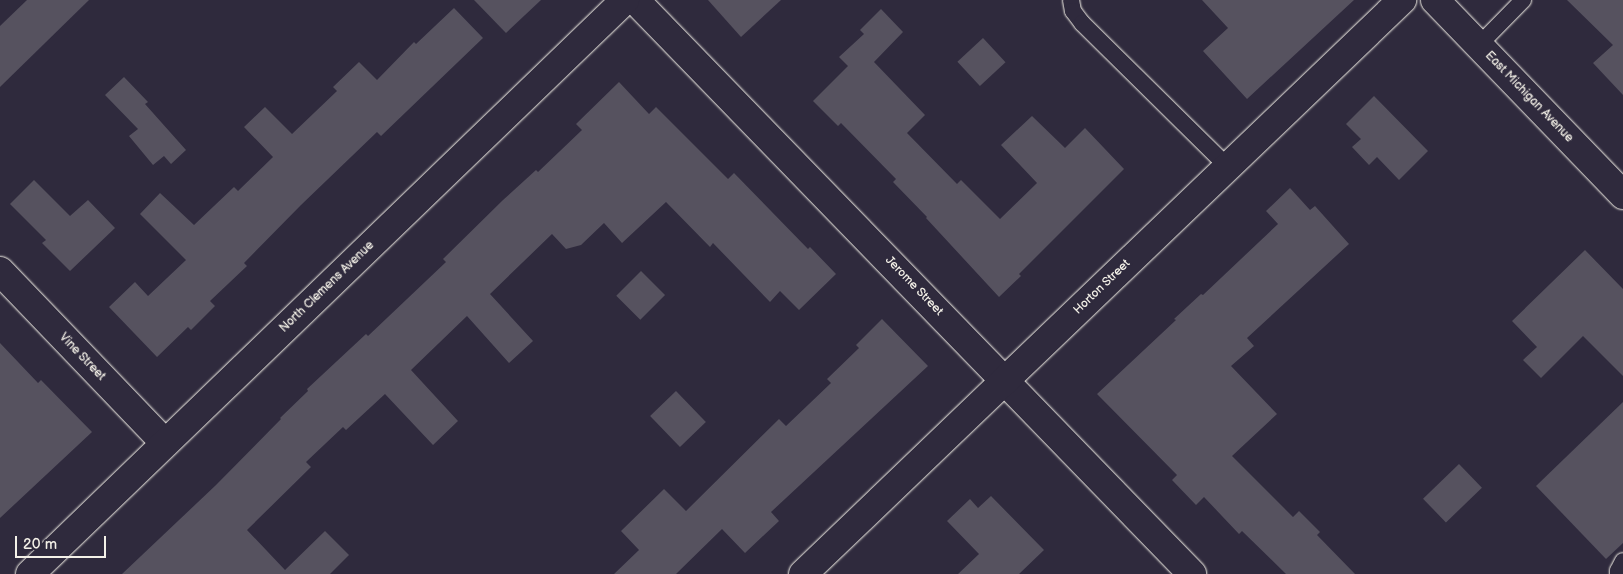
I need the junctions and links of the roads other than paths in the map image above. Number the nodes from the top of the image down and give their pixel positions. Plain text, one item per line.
1 (625, 0) edge
2 (635, 0) edge
3 (1071, 0) edge
4 (1402, 0) edge
5 (1434, 0) edge
6 (1523, 0) edge
7 (1479, 46) junction
8 (1228, 167) junction
9 (1623, 195) edge
10 (0, 271) edge
11 (1005, 380) junction
12 (165, 443) junction
13 (1623, 561) edge
14 (30, 574) edge
15 (803, 574) edge
16 (1192, 574) edge
17 (1618, 574) edge

1 - 12 street, North Clemens Avenue
2 - 11 street, Jerome Street
3 - 8 lane
4 - 8 street, Horton Street
5 - 7 street, East Michigan Avenue
6 - 7 lane
7 - 9 street, East Michigan Avenue
8 - 11 street, Horton Street
10 - 12 street, Vine Street
11 - 15 street, Horton Street
11 - 16 street, Jerome Street
12 - 14 street, North Clemens Avenue
13 - 17 lane

